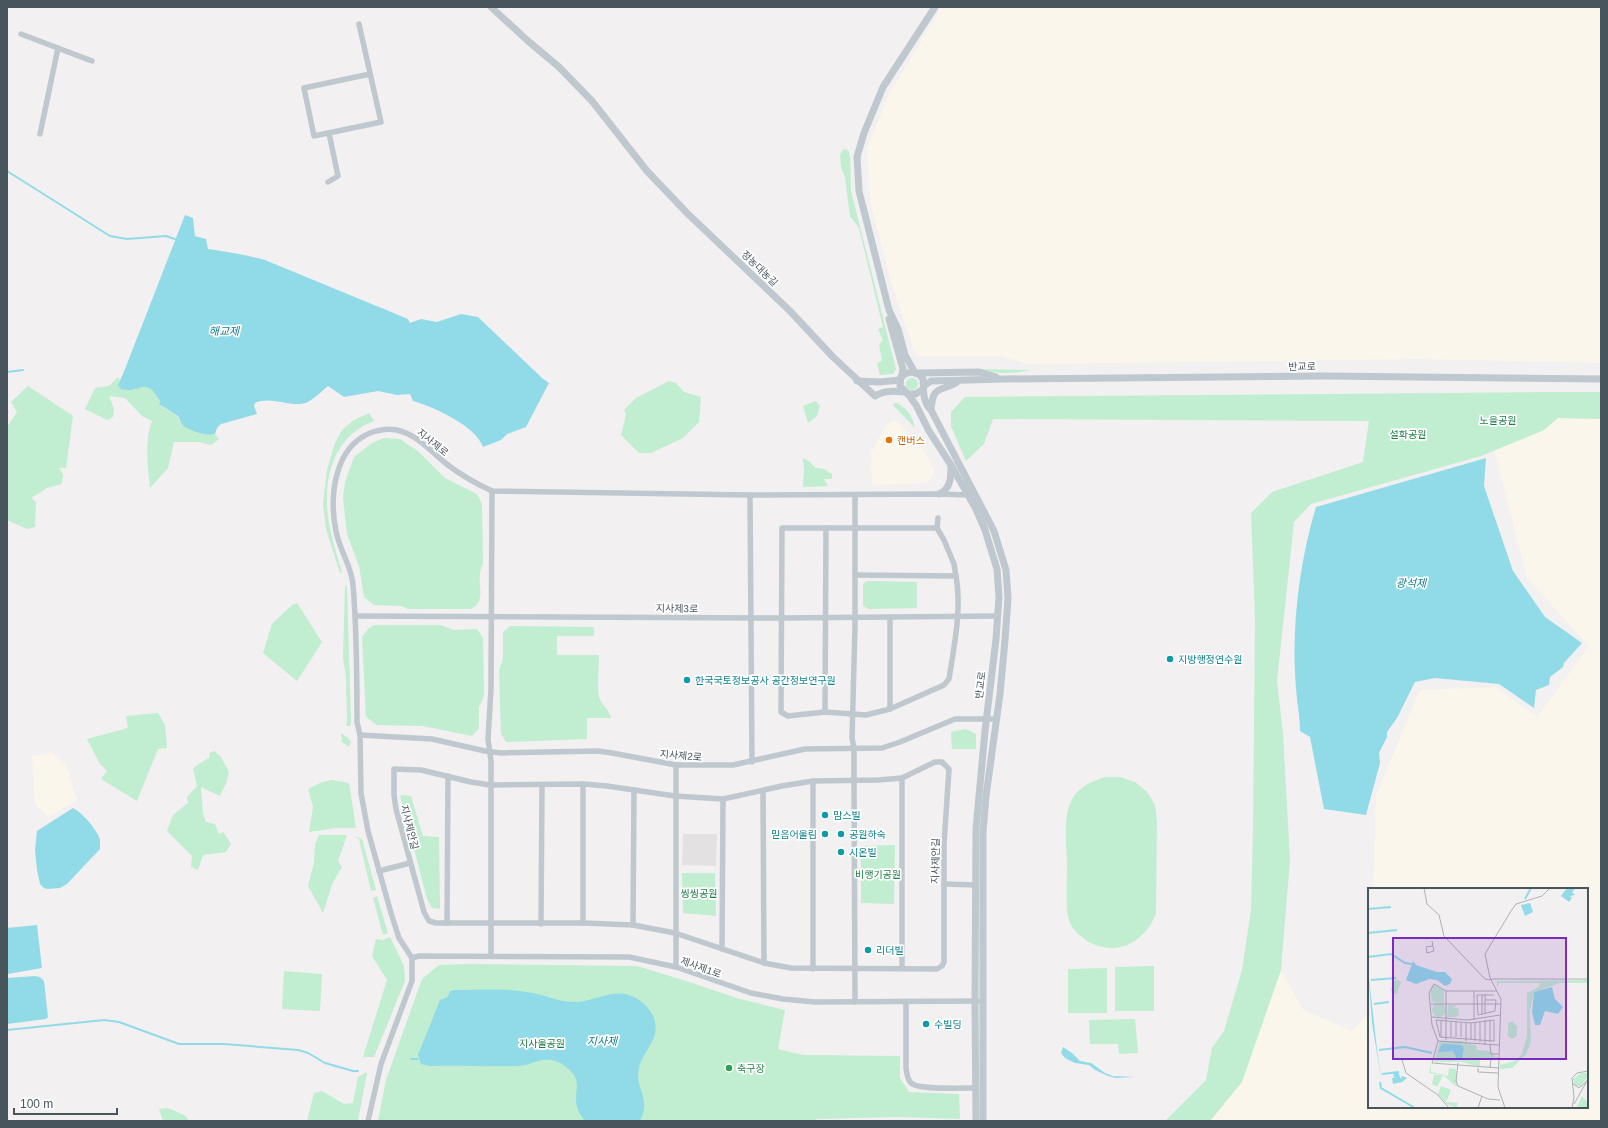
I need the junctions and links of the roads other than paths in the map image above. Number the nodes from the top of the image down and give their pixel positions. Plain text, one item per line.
1 (491, 7) edge
2 (935, 7) edge
3 (359, 24) dead end
4 (21, 34) dead end
5 (58, 48) junction
6 (92, 62) dead end
7 (370, 74) junction
8 (329, 133) junction
9 (40, 134) dead end
10 (328, 182) dead end
11 (889, 310) junction
12 (916, 373) junction
13 (901, 378) junction
14 (1004, 379) junction
15 (1601, 379) edge
16 (857, 381) junction
17 (960, 381) junction
18 (880, 382) junction
19 (923, 387) junction
20 (906, 393) junction
21 (872, 394) junction
22 (931, 410) junction
23 (951, 465) junction
24 (492, 491) junction
25 (939, 494) junction
26 (750, 495) junction
27 (855, 495) junction
28 (968, 495) junction
29 (938, 518) dead end
30 (826, 528) junction
31 (856, 528) junction
32 (937, 528) junction
33 (855, 575) junction
34 (956, 576) junction
35 (356, 616) junction
36 (998, 616) junction
37 (491, 617) junction
38 (826, 617) junction
39 (855, 617) junction
40 (890, 617) junction
41 (957, 617) junction
42 (750, 618) junction
43 (781, 618) junction
44 (890, 709) junction
45 (825, 712) junction
46 (854, 714) junction
47 (986, 719) junction
48 (996, 719) junction
49 (360, 735) junction
50 (854, 748) junction
51 (491, 752) junction
52 (752, 762) junction
53 (676, 765) junction
54 (448, 776) junction
55 (902, 778) junction
56 (854, 780) junction
57 (813, 781) junction
58 (583, 784) junction
59 (490, 785) junction
60 (542, 785) junction
61 (634, 790) junction
62 (764, 791) junction
63 (675, 796) junction
64 (724, 799) junction
65 (410, 863) junction
66 (379, 871) junction
67 (944, 884) junction
68 (976, 885) junction
69 (447, 924) junction
70 (491, 924) junction
71 (541, 924) junction
72 (583, 924) junction
73 (633, 925) junction
74 (675, 933) junction
75 (722, 949) junction
76 (491, 956) junction
77 (412, 958) junction
78 (764, 963) junction
79 (676, 967) junction
80 (902, 968) junction
81 (813, 969) junction
82 (854, 969) junction
83 (979, 1001) junction
84 (855, 1002) junction
85 (906, 1002) junction
86 (976, 1088) junction
87 (368, 1121) edge
88 (976, 1121) edge
89 (983, 1121) edge

1 - 16 street, 정농대농길
2 - 11 street
3 - 7 street
4 - 5 street
5 - 6 street
5 - 9 street
7 - 8 street
7 - 8 street
8 - 10 street
11 - 12 street
11 - 13 street
12 - 13 street
12 - 14 street, 반교로
12 - 19 street
13 - 18 street
13 - 20 street
14 - 15 street, 반교로
14 - 17 street, 반교로
16 - 18 street
16 - 21 street, 정농대농길
17 - 19 street, 반교로
17 - 22 street
18 - 21 street
19 - 20 street
19 - 22 street, 반교로
20 - 21 street
20 - 23 street, 반교로
22 - 48 street, 반교로
23 - 25 street
23 - 28 street, 반교로
24 - 26 street, 지사제로
24 - 35 street, 지사제로
24 - 37 street
25 - 27 street, 지사제로
25 - 28 street, 지사제로
26 - 27 street, 지사제로
26 - 42 street
27 - 31 street
28 - 36 street, 반교로
29 - 32 street
30 - 31 street
30 - 38 street
30 - 43 street
31 - 32 street
31 - 33 street
32 - 34 street
33 - 34 street
33 - 39 street
34 - 41 street
35 - 37 street, 지사제3로
35 - 49 street, 지사제로
36 - 41 street, 지사제3로
36 - 47 street, 반교로
37 - 42 street, 지사제3로
37 - 51 street
38 - 39 street, 지사제3로
38 - 43 street, 지사제3로
38 - 45 street
39 - 40 street, 지사제3로
39 - 46 street
40 - 41 street, 지사제3로
40 - 44 street
41 - 44 street
42 - 43 street, 지사제3로
42 - 52 street
43 - 45 street
44 - 46 street
45 - 46 street
46 - 50 street
47 - 48 street, 지사제2로
47 - 50 street, 지사제2로
47 - 68 street, 반교로
48 - 83 street, 반교로
49 - 51 street, 지사제2로
49 - 66 street, 지사제로
50 - 52 street, 지사제2로
50 - 56 street
51 - 53 street, 지사제2로
51 - 59 street
52 - 53 street, 지사제2로
53 - 63 street
54 - 59 street, 지사제안길
54 - 65 street, 지사제안길
54 - 69 street
55 - 56 street, 지사제안길
55 - 67 street, 지사제안길
55 - 80 street
56 - 57 street, 지사제안길
56 - 82 street
57 - 62 street, 지사제안길
57 - 81 street
58 - 60 street, 지사제안길
58 - 61 street, 지사제안길
58 - 72 street
59 - 60 street, 지사제안길
59 - 70 street
60 - 71 street
61 - 63 street, 지사제안길
61 - 73 street
62 - 64 street, 지사제안길
62 - 78 street
63 - 64 street, 지사제안길
63 - 74 street
64 - 75 street
65 - 66 street
65 - 69 street, 지사제안길
66 - 77 street, 지사제로
67 - 68 street
67 - 80 street, 지사제안길
68 - 83 street, 반교로
69 - 70 street, 지사제안길
70 - 71 street, 지사제안길
70 - 76 street
71 - 72 street, 지사제안길
72 - 73 street, 지사제안길
73 - 74 street, 지사제안길
74 - 75 street, 지사제안길
74 - 79 street
75 - 78 street, 지사제안길
76 - 77 street, 제사제1로
76 - 79 street, 제사제1로
77 - 87 street
78 - 81 street, 지사제안길
79 - 84 street, 제사제1로
80 - 82 street, 지사제안길
81 - 82 street, 지사제안길
82 - 84 street
83 - 85 street, 제사제1로
83 - 86 street
83 - 89 street
84 - 85 street, 제사제1로
85 - 86 street
86 - 88 street

